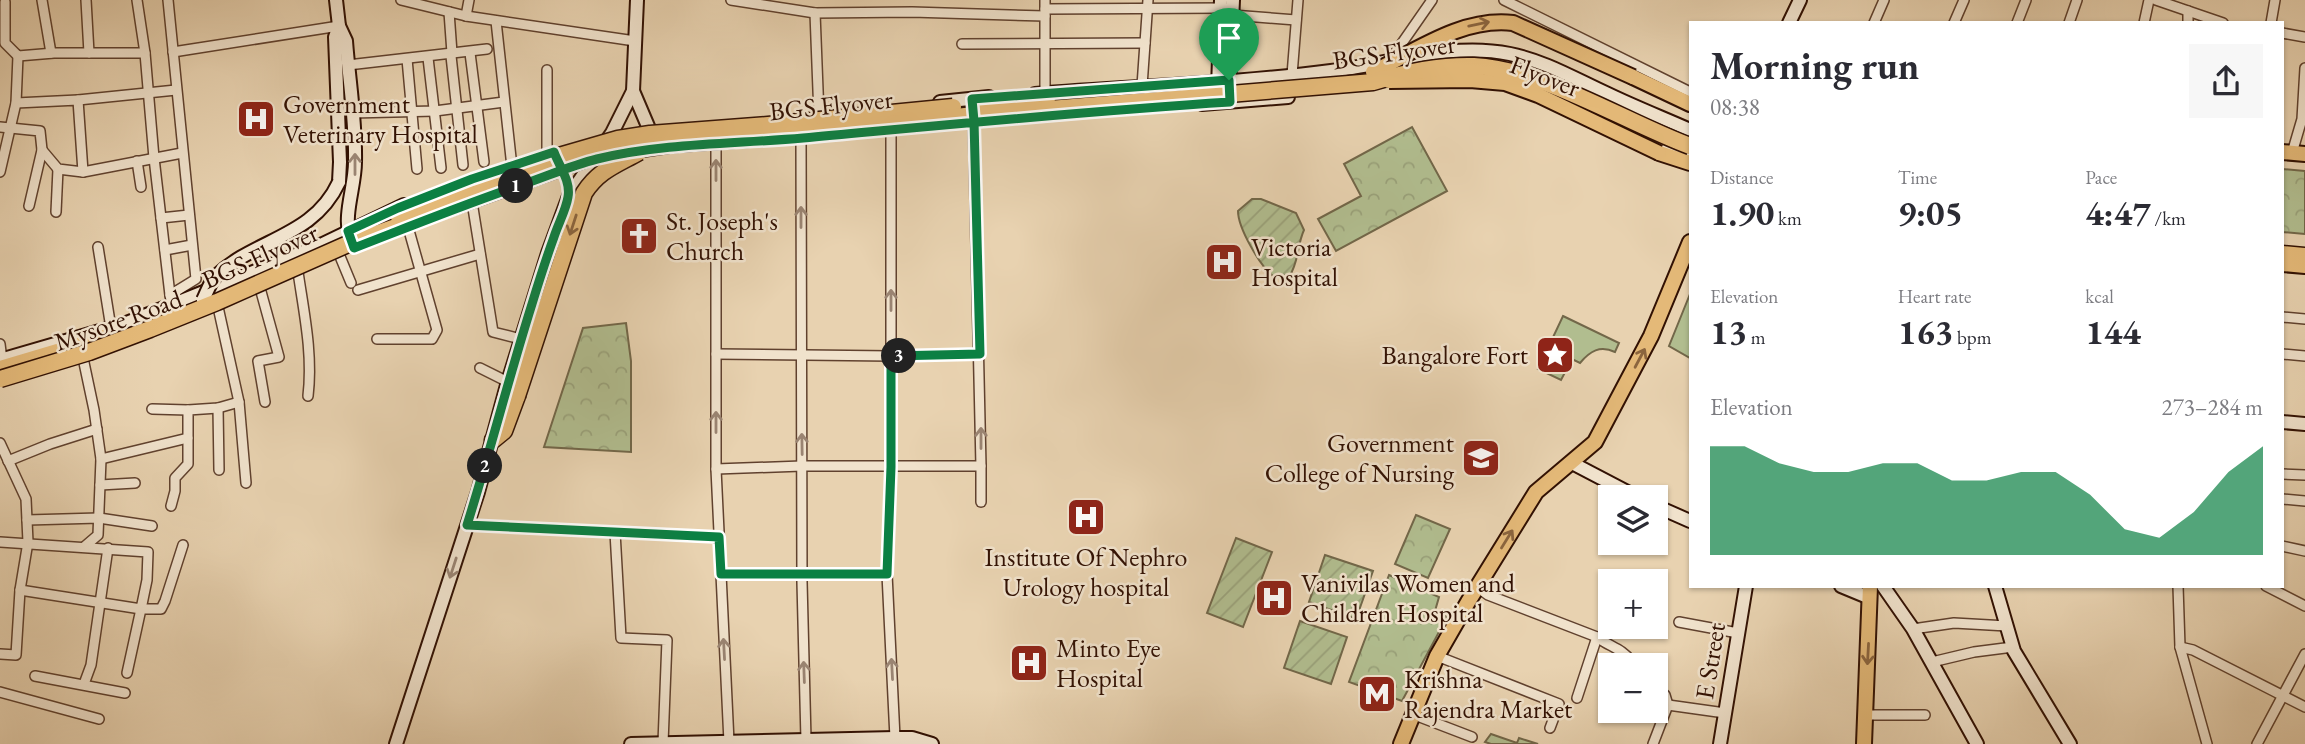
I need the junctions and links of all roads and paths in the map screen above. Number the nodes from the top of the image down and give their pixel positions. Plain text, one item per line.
1 (42, 0) edge
2 (86, 0) edge
3 (137, 0) edge
4 (168, 0) edge
5 (336, 0) edge
6 (401, 0) edge
7 (469, 0) edge
8 (637, 0) edge
9 (730, 0) edge
10 (803, 0) edge
11 (912, 0) edge
12 (1298, 0) edge
13 (1432, 0) edge
14 (1504, 0) edge
15 (1800, 0) edge
16 (1884, 0) edge
17 (1964, 0) edge
18 (2026, 0) edge
19 (2077, 0) edge
20 (2149, 0) edge
21 (2156, 0) edge
22 (2275, 0) edge
23 (5, 2) dead end
24 (1148, 4) edge
25 (1228, 6) edge
26 (1045, 8) edge
27 (2188, 11) junction
28 (449, 12) junction
29 (804, 12) junction
30 (912, 12) junction
31 (815, 13) junction
32 (466, 16) junction
33 (1296, 20) junction
34 (496, 21) junction
35 (1790, 21) edge
36 (1875, 21) edge
37 (1955, 21) edge
38 (2018, 21) edge
39 (2070, 21) edge
40 (2144, 21) edge
41 (2188, 21) edge
42 (2217, 21) edge
43 (2271, 21) edge
44 (3, 24) edge
45 (339, 26) junction
46 (2284, 33) edge
47 (2305, 37) edge
48 (635, 41) junction
49 (1145, 43) junction
50 (962, 44) dead end
51 (1045, 45) junction
52 (487, 49) dead end
53 (173, 52) junction
54 (51, 53) junction
55 (89, 53) junction
56 (145, 53) junction
57 (470, 53) dead end
58 (452, 54) junction
59 (18, 56) junction
60 (428, 58) dead end
61 (407, 59) dead end
62 (1391, 59) junction
63 (348, 65) junction
64 (2305, 68) edge
65 (547, 70) dead end
66 (1292, 75) junction
67 (1373, 77) junction
68 (1223, 80) junction
69 (1142, 86) junction
70 (176, 90) junction
71 (633, 91) junction
72 (149, 92) junction
73 (1689, 92) edge
74 (1045, 93) junction
75 (972, 99) junction
76 (78, 100) junction
77 (504, 102) junction
78 (1224, 102) junction
79 (16, 103) junction
80 (1689, 104) edge
81 (478, 106) junction
82 (457, 108) junction
83 (435, 111) junction
84 (412, 112) junction
85 (352, 114) junction
86 (819, 116) junction
87 (974, 121) junction
88 (5, 127) edge
89 (891, 129) junction
90 (1689, 130) edge
91 (612, 133) junction
92 (1689, 137) edge
93 (650, 138) junction
94 (801, 138) junction
95 (716, 144) junction
96 (1689, 146) edge
97 (42, 149) junction
98 (182, 153) junction
99 (551, 153) junction
100 (2293, 153) edge
101 (1689, 155) edge
102 (154, 158) junction
103 (596, 159) junction
104 (137, 161) junction
105 (484, 163) dead end
106 (1689, 163) edge
107 (463, 165) dead end
108 (512, 167) junction
109 (441, 168) dead end
110 (0, 169) edge
111 (58, 169) junction
112 (417, 169) dead end
113 (562, 170) junction
114 (83, 172) junction
115 (141, 187) dead end
116 (569, 196) junction
117 (472, 202) junction
118 (29, 206) dead end
119 (56, 212) dead end
120 (189, 215) junction
121 (161, 218) junction
122 (408, 227) junction
123 (348, 231) junction
124 (1689, 244) edge
125 (2284, 244) edge
126 (192, 245) junction
127 (2305, 246) edge
128 (97, 247) dead end
129 (354, 248) junction
130 (165, 250) junction
131 (339, 254) junction
132 (480, 254) junction
133 (2284, 254) edge
134 (2305, 256) edge
135 (2284, 264) edge
136 (2305, 266) edge
137 (421, 271) junction
138 (298, 272) junction
139 (260, 288) junction
140 (171, 300) junction
141 (211, 303) junction
142 (2284, 317) edge
143 (2305, 319) edge
144 (111, 328) junction
145 (377, 339) dead end
146 (521, 339) junction
147 (0, 344) edge
148 (801, 353) junction
149 (716, 354) junction
150 (980, 354) junction
151 (2284, 354) edge
152 (891, 356) junction
153 (2305, 356) edge
154 (83, 358) junction
155 (1, 363) edge
156 (480, 368) dead end
157 (0, 379) edge
158 (508, 382) junction
159 (0, 385) edge
160 (308, 396) dead end
161 (239, 402) junction
162 (265, 402) dead end
163 (218, 408) junction
164 (152, 409) dead end
165 (188, 410) junction
166 (2284, 422) edge
167 (2305, 424) edge
168 (97, 429) junction
169 (188, 438) junction
170 (493, 440) junction
171 (0, 443) edge
172 (101, 459) junction
173 (8, 461) junction
174 (1572, 463) junction
175 (802, 466) junction
176 (981, 466) junction
177 (891, 467) junction
178 (716, 469) junction
179 (219, 470) dead end
180 (2284, 474) edge
181 (2305, 475) edge
182 (135, 483) dead end
183 (246, 483) dead end
184 (100, 485) junction
185 (1614, 485) edge
186 (2284, 499) edge
187 (2305, 501) edge
188 (981, 502) dead end
189 (171, 506) dead end
190 (1668, 511) edge
191 (99, 518) junction
192 (27, 520) junction
193 (1689, 521) edge
194 (467, 525) junction
195 (152, 526) dead end
196 (615, 532) junction
197 (719, 537) junction
198 (0, 542) edge
199 (27, 542) junction
200 (183, 545) dead end
201 (2284, 546) edge
202 (84, 547) junction
203 (108, 548) junction
204 (2305, 551) edge
205 (721, 574) junction
206 (887, 574) junction
207 (802, 575) junction
208 (1477, 587) junction
209 (1746, 588) edge
210 (1851, 588) edge
211 (1884, 588) edge
212 (1996, 588) edge
213 (2178, 588) edge
214 (2270, 588) edge
215 (20, 590) junction
216 (1870, 592) edge
217 (102, 602) junction
218 (2305, 606) edge
219 (141, 609) junction
220 (1679, 622) dead end
221 (2007, 626) junction
222 (1913, 629) junction
223 (1738, 633) junction
224 (1597, 638) junction
225 (2013, 647) junction
226 (2179, 647) junction
227 (1626, 653) edge
228 (0, 654) edge
229 (2305, 654) edge
230 (1437, 656) junction
231 (1932, 662) junction
232 (127, 673) dead end
233 (35, 676) dead end
234 (85, 684) junction
235 (0, 692) edge
236 (125, 693) dead end
237 (2282, 696) junction
238 (1577, 698) dead end
239 (1668, 705) edge
240 (2305, 707) edge
241 (1725, 713) junction
242 (1412, 714) junction
243 (1865, 715) junction
244 (1926, 715) dead end
245 (99, 719) dead end
246 (1661, 723) edge
247 (1550, 728) dead end
248 (1470, 739) edge
249 (806, 740) junction
250 (896, 741) edge
251 (729, 742) junction
252 (663, 743) edge
253 (396, 744) edge
254 (631, 744) edge
255 (648, 744) edge
256 (932, 744) edge
257 (1401, 744) edge
258 (1653, 744) edge
259 (1720, 744) edge
260 (1864, 744) edge
261 (1977, 744) edge
262 (2070, 744) edge
263 (2207, 744) edge
264 (2257, 744) edge

1 - 54 street
2 - 55 street
3 - 56 street
4 - 53 street
5 - 45 main road
6 - 28 street
7 - 32 street
8 - 48 main road
9 - 29 street
10 - 29 street
11 - 30 street
12 - 33 street
13 - 62 street
14 - 73 street
15 - 35 main road
16 - 36 street
17 - 37 street
18 - 38 street
19 - 39 street
20 - 40 street
21 - 27 street
22 - 43 street
23 - 44 street
24 - 25 street
24 - 26 street
24 - 49 street
25 - 33 street
25 - 68 main road
26 - 30 street
26 - 51 street
27 - 41 street
27 - 42 street
28 - 32 street
28 - 58 street
29 - 31 street
30 - 31 street
31 - 86 street
32 - 34 street
33 - 66 street
34 - 48 street
34 - 77 street
44 - 59 street
45 - 53 street
45 - 63 main road
45 - 141 main road, BGS Flyover, bridge
46 - 47 street
48 - 71 main road
49 - 51 street
49 - 69 street
50 - 51 street
51 - 74 street
52 - 58 street
53 - 70 street
54 - 55 street
54 - 59 street
55 - 56 street
56 - 72 street
57 - 81 street
58 - 63 street
58 - 82 street
59 - 79 street
60 - 83 street
61 - 84 street
62 - 66 main road, Mysore Road
62 - 90 main road, Mysore Road
63 - 85 main road
64 - 100 street
65 - 99 street
66 - 68 main road, Mysore Road
67 -> 80 main road, bridge
67 - 92 highway, BGS Flyover, bridge
67 - 93 highway, BGS Flyover, bridge
67 - 96 highway, BGS Flyover, bridge
67 - 106 main road, Flyover, bridge
67 - 141 highway, BGS Flyover, bridge
68 - 69 main road, Mysore Road
68 - 78 main road
69 - 74 main road, Mysore Road
70 - 72 street
70 - 98 street
71 - 91 main road
71 - 93 main road
72 - 76 street
72 - 102 street
74 - 75 main road, Mysore Road
75 - 86 main road, Mysore Road
75 - 87 street
76 - 79 street
76 - 114 street
77 - 81 street
77 - 108 street
78 - 87 main road, Mysore Road
78 - 101 main road, Mysore Road
79 - 88 street
81 - 82 street
81 - 105 street
82 - 83 street
82 - 107 street
83 - 84 street
83 - 109 street
84 - 85 street
84 - 112 street
123 -> 85 main road
86 - 93 main road, Mysore Road
87 - 89 main road, Mysore Road
87 - 150 street
88 - 97 street
88 - 110 street
89 - 94 main road, Mysore Road
152 -> 89 street
91 - 93 main road, Mysore Road
91 - 99 main road, Mysore Road
91 - 103 main road
93 - 157 highway, BGS Flyover, bridge
93 -> 170 highway, bridge
94 - 95 main road, Mysore Road
148 -> 94 street
95 - 103 main road, Mysore Road
149 -> 95 street
97 - 111 street
97 - 118 street
98 - 102 street
98 - 120 street
99 - 108 main road, Mysore Road
99 - 113 main road
102 - 104 street
102 - 121 street
103 - 113 main road, Mysore Road
103 - 116 main road
104 - 114 street
104 - 115 street
108 - 123 main road, Mysore Road
111 - 114 street
111 - 119 street
113 - 116 main road
113 - 117 main road, Mysore Road
116 - 146 main road
117 - 122 main road, Mysore Road
117 - 132 street
120 - 121 street
120 - 126 street
121 - 130 street
122 - 129 main road, Mysore Road
122 - 137 street
123 - 129 main road
123 - 140 main road, Mysore Road
174 -> 124 main road
125 - 127 highway
126 - 130 street
126 - 140 street
128 - 144 street
129 - 131 main road, Mysore Road
130 - 140 street
131 - 137 street
131 - 138 main road, Mysore Road
132 - 137 street
132 - 146 street
133 - 134 highway
135 - 136 main road
137 - 145 street
138 - 139 main road, Mysore Road
138 - 160 street
139 - 141 main road, Mysore Road
139 - 162 street
140 - 144 main road, Mysore Road
141 - 154 main road, Mysore Road
141 - 155 highway, BGS Flyover
141 - 161 street
142 - 143 street
144 - 155 main road, Mysore Road
146 - 158 main road
147 - 155 street
148 - 149 street
148 - 152 street
175 -> 148 street
178 -> 149 street
150 - 152 street
176 -> 150 street
151 - 153 street
152 - 177 street
154 - 159 main road, Mysore Road
154 - 168 street
156 - 158 street
158 - 170 main road
161 - 163 street
161 - 183 street
163 - 165 street
163 - 179 street
164 - 165 street
165 - 169 street
166 - 167 main road
168 - 172 street
168 - 173 street
169 - 172 street
169 - 189 street
170 - 194 main road
171 - 173 street
172 - 184 street
173 - 192 street
174 - 185 main road
208 -> 174 main road
175 - 177 street
175 - 178 street
175 - 207 street
176 - 177 street
176 - 188 street
177 - 206 street
178 - 197 street
180 - 181 street
182 - 184 street
184 - 191 street
186 - 187 street
190 - 193 main road
191 - 192 street
191 - 195 street
191 - 202 street
192 - 199 street
194 - 196 street
194 -> 253 main road
196 - 197 street
196 - 252 street
197 - 205 street
198 - 199 street
199 - 202 street
199 - 215 street
200 - 219 street
201 - 204 street
202 - 203 street
203 - 217 street
203 - 219 street
205 - 207 street
251 -> 205 street
206 - 207 street
250 -> 206 street
249 -> 207 street
208 - 224 street
208 - 230 main road
209 - 223 main road, E Street
210 - 216 main road
211 - 222 main road
212 - 221 main road
213 - 226 street
214 - 218 street
215 - 217 street
215 - 228 street
216 -> 243 main road
217 - 219 street
217 - 234 street
219 - 232 street
220 - 223 street
221 - 222 street
221 - 225 main road
222 - 231 main road
223 - 241 main road, E Street
224 - 227 street
224 - 238 street
225 - 231 street
225 - 262 main road
226 - 237 street
226 - 263 street
229 - 237 street
230 - 242 main road
230 - 247 street
231 - 261 main road
233 - 234 street
234 - 236 street
235 - 245 street
237 - 240 street
237 - 264 street
239 - 241 street
241 - 259 main road, E Street
242 - 248 street
242 - 257 main road
243 - 244 street
243 - 260 main road
246 - 258 street
249 - 250 main road
249 - 251 main road
250 - 256 main road
251 - 252 main road
252 - 255 main road
254 - 255 main road

